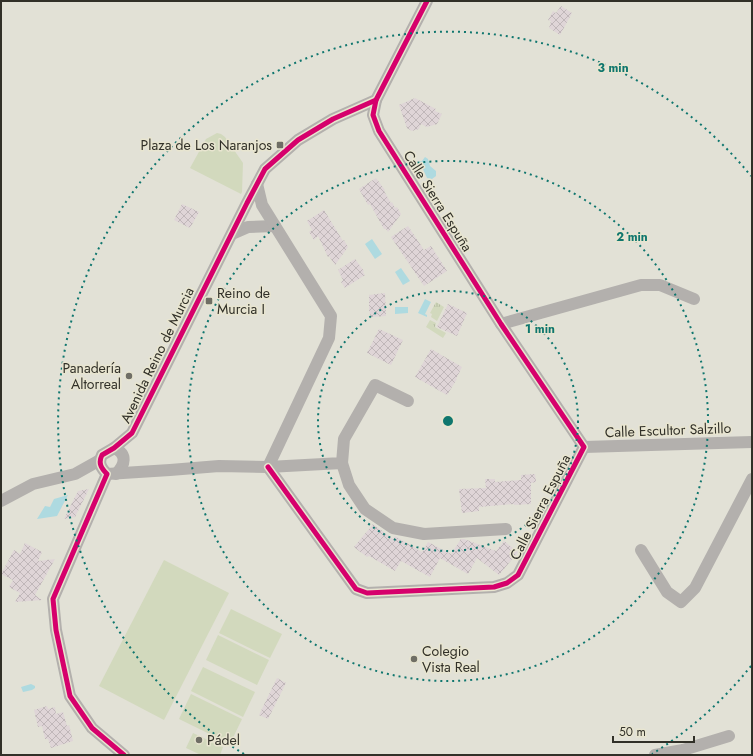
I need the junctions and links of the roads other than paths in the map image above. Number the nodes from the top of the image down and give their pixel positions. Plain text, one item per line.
1 (423, 3) edge
2 (376, 100) junction
3 (257, 184) junction
4 (275, 226) junction
5 (232, 234) junction
6 (694, 299) dead end
7 (502, 324) junction
8 (408, 401) dead end
9 (752, 442) edge
10 (584, 447) junction
11 (119, 451) junction
12 (100, 460) junction
13 (342, 463) junction
14 (268, 467) junction
15 (112, 474) junction
16 (752, 479) edge
17 (1, 501) edge
18 (506, 529) dead end
19 (641, 550) dead end
20 (729, 736) dead end
21 (124, 755) edge
22 (655, 755) edge

1 - 2 street
2 - 3 street, Avenida Reino de Murcia
2 - 7 street, Calle Sierra Espuña
3 - 4 street
3 - 5 street, Avenida Reino de Murcia
4 - 5 street
4 - 14 street
5 - 11 street, Avenida Reino de Murcia
6 - 7 street
7 - 10 street, Calle Sierra Espuña
8 - 13 street
9 - 10 street, Calle Escultor Salzillo
10 - 14 street, Calle Sierra Espuña
11 - 12 street, Avenida Reino de Murcia
11 - 15 street
12 - 15 street
12 - 17 street, Avenida Reino de Murcia
13 - 14 street
13 - 18 street
14 - 15 street
15 - 21 street
16 - 19 street
20 - 22 street

